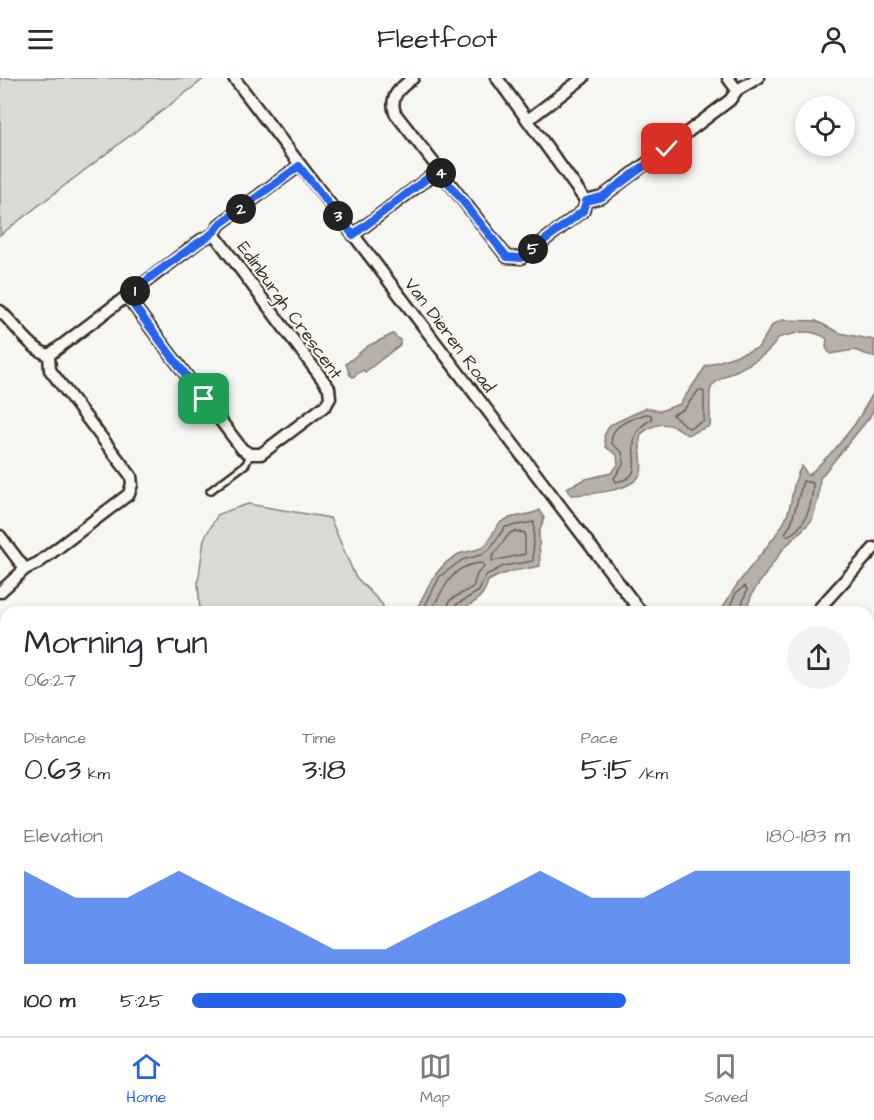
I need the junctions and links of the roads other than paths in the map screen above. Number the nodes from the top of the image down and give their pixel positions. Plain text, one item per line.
1 (413, 78) edge
2 (497, 78) edge
3 (584, 78) edge
4 (728, 78) edge
5 (758, 78) edge
6 (237, 79) edge
7 (737, 90) junction
8 (529, 119) junction
9 (299, 166) junction
10 (438, 170) junction
11 (586, 201) junction
12 (214, 234) junction
13 (353, 235) junction
14 (128, 298) junction
15 (0, 310) edge
16 (49, 356) junction
17 (250, 454) junction
18 (210, 492) dead end
19 (0, 537) edge
20 (874, 548) edge
21 (25, 569) junction
22 (0, 592) edge
23 (636, 606) edge
24 (821, 606) edge

1 - 10 street
2 - 8 street
3 - 8 street
4 - 7 street
5 - 7 street
6 - 9 street, Van Dieren Road
7 - 11 street
8 - 11 street
9 - 12 street
9 - 13 street, Van Dieren Road
10 - 11 street
10 - 13 street
12 - 14 street
12 - 17 street, Edinburgh Crescent
13 - 23 street, Van Dieren Road
14 - 16 street
14 - 17 street
15 - 16 street
16 - 21 street
17 - 18 lane
19 - 21 street
20 - 24 street
21 - 22 street

